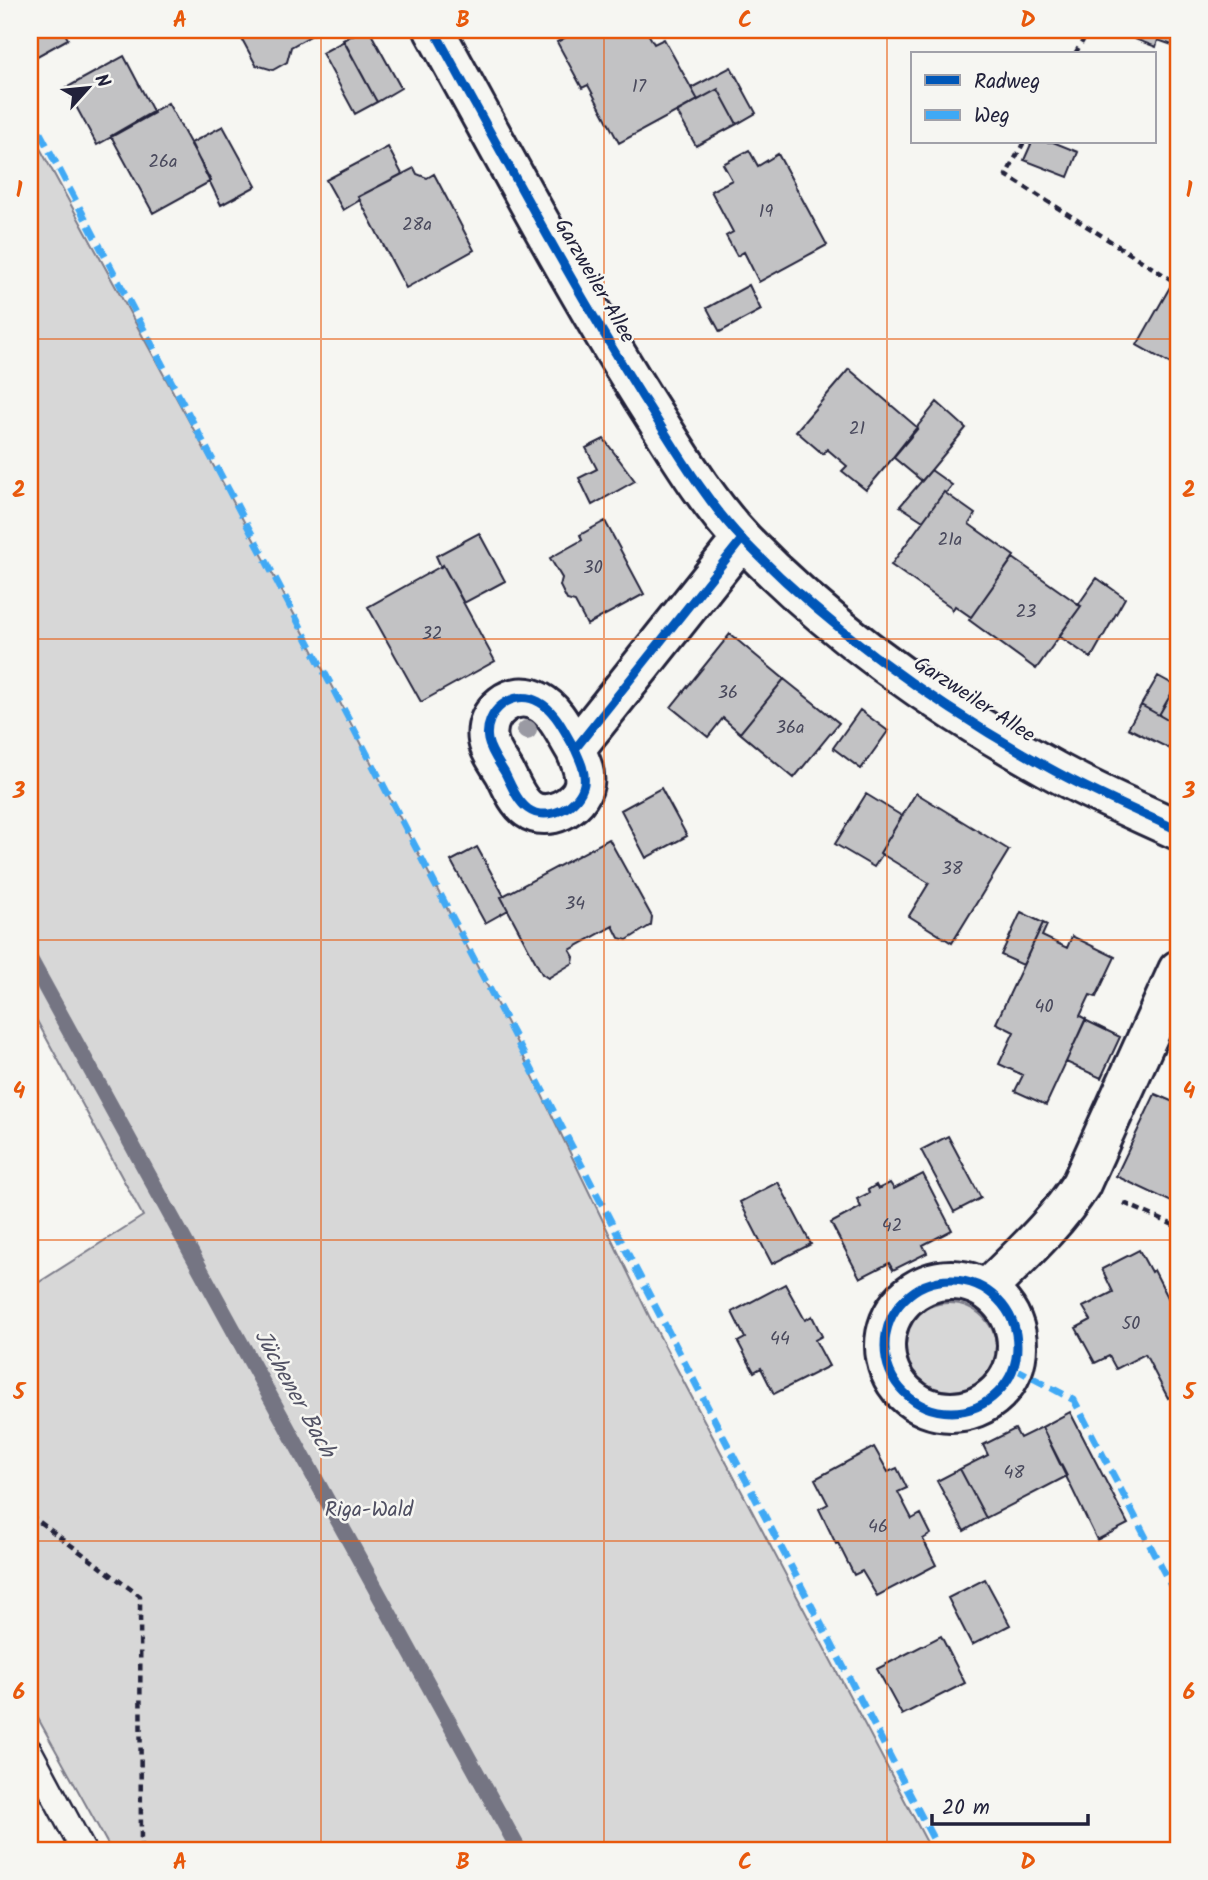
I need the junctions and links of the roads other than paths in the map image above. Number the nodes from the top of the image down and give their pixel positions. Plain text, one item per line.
1 (434, 30) edge
2 (742, 539) junction
3 (575, 748) dead end
4 (1178, 830) edge
5 (1178, 970) edge
6 (987, 1289) dead end
7 (30, 1751) edge
8 (83, 1850) edge

1 - 2 street, Garzweiler Allee
2 - 3 street
2 - 4 street, Garzweiler Allee
5 - 6 street
7 - 8 lane

